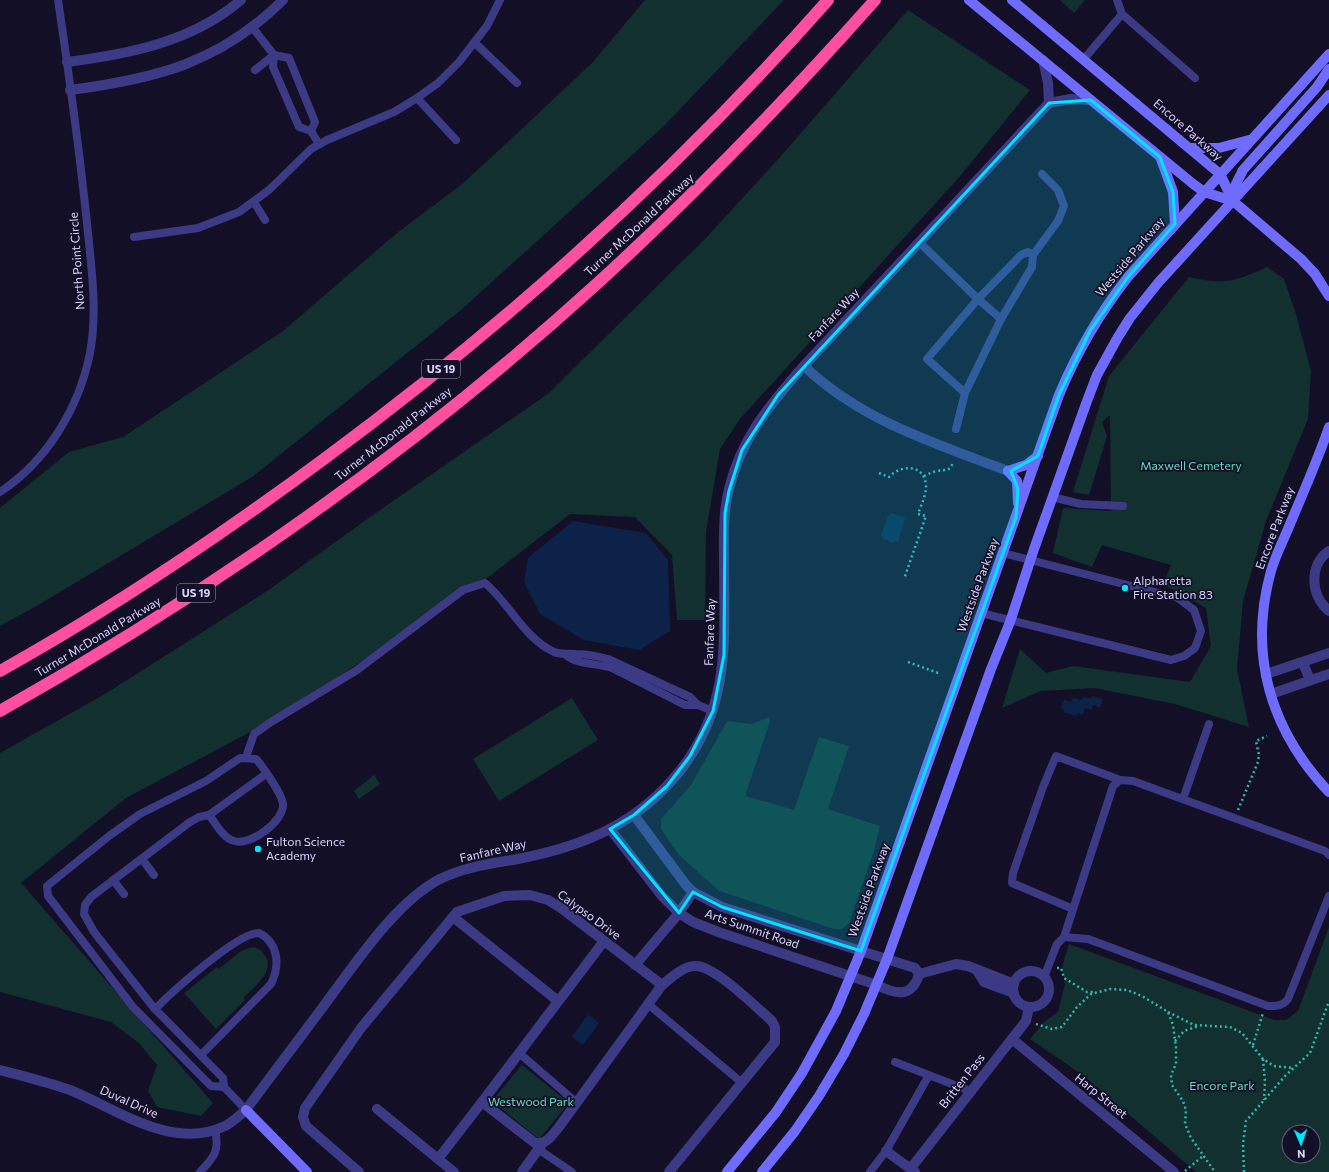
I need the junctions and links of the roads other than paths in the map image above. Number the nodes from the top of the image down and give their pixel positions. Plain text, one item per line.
1 (58, 0) edge
2 (241, 0) edge
3 (283, 0) edge
4 (500, 0) edge
5 (828, 0) edge
6 (875, 0) edge
7 (1012, 0) edge
8 (1117, 0) edge
9 (970, 1) edge
10 (1122, 14) junction
11 (252, 27) junction
12 (475, 43) junction
13 (1329, 54) edge
14 (274, 55) junction
15 (1084, 59) junction
16 (1042, 60) junction
17 (67, 62) junction
18 (1329, 69) edge
19 (256, 70) dead end
20 (1195, 78) dead end
21 (517, 83) dead end
22 (70, 90) junction
23 (1329, 95) edge
24 (417, 98) junction
25 (1091, 100) junction
26 (1049, 103) junction
27 (311, 131) junction
28 (456, 140) dead end
29 (1251, 140) junction
30 (319, 144) junction
31 (1190, 148) junction
32 (1160, 157) junction
33 (1042, 174) dead end
34 (1220, 174) junction
35 (1204, 192) junction
36 (1233, 201) junction
37 (254, 202) junction
38 (265, 220) dead end
39 (1175, 224) junction
40 (134, 237) dead end
41 (919, 242) junction
42 (1033, 255) junction
43 (1329, 296) edge
44 (978, 300) junction
45 (1001, 319) junction
46 (804, 366) junction
47 (964, 393) junction
48 (1329, 427) edge
49 (956, 429) dead end
50 (1038, 456) junction
51 (1008, 471) junction
52 (0, 492) edge
53 (1052, 497) junction
54 (1123, 506) dead end
55 (1016, 517) junction
56 (1329, 551) edge
57 (1003, 553) junction
58 (1030, 560) junction
59 (1329, 611) edge
60 (981, 613) junction
61 (1010, 622) junction
62 (1329, 653) edge
63 (1303, 663) junction
64 (0, 671) edge
65 (1266, 674) junction
66 (1329, 674) edge
67 (1310, 680) junction
68 (1271, 694) junction
69 (0, 711) edge
70 (713, 711) junction
71 (1209, 724) dead end
72 (246, 757) junction
73 (266, 774) junction
74 (1120, 780) junction
75 (1329, 792) edge
76 (1183, 799) junction
77 (209, 815) junction
78 (634, 815) junction
79 (610, 829) junction
80 (1329, 855) edge
81 (142, 859) junction
82 (154, 875) dead end
83 (113, 880) junction
84 (693, 892) junction
85 (124, 894) dead end
86 (1329, 896) edge
87 (1073, 909) junction
88 (679, 913) junction
89 (453, 917) junction
90 (1064, 937) junction
91 (604, 941) junction
92 (861, 951) junction
93 (887, 959) junction
94 (635, 964) junction
95 (919, 974) junction
96 (851, 976) junction
97 (1044, 977) junction
98 (877, 984) junction
99 (662, 985) junction
100 (1014, 989) junction
101 (558, 1001) junction
102 (648, 1004) junction
103 (1029, 1007) junction
104 (155, 1009) junction
105 (1012, 1039) junction
106 (519, 1054) junction
107 (201, 1055) junction
108 (895, 1062) dead end
109 (0, 1070) edge
110 (929, 1075) junction
111 (742, 1082) junction
112 (224, 1087) junction
113 (970, 1091) junction
114 (482, 1102) junction
115 (577, 1103) junction
116 (377, 1109) dead end
117 (246, 1110) junction
118 (215, 1130) junction
119 (540, 1146) junction
120 (886, 1151) junction
121 (438, 1158) junction
122 (913, 1170) edge
123 (200, 1172) edge
124 (307, 1172) edge
125 (358, 1172) edge
126 (454, 1172) edge
127 (522, 1172) edge
128 (572, 1172) edge
129 (669, 1172) edge
130 (727, 1172) edge
131 (762, 1172) edge
132 (870, 1172) edge
133 (1174, 1172) edge

1 - 17 lane, North Point Circle
2 - 17 street
3 - 11 street
4 - 12 lane
5 - 64 highway, Turner McDonald Parkway / US 19
6 - 69 highway, Turner McDonald Parkway / US 19
7 - 15 main road, Encore Parkway
8 - 10 lane
9 - 16 main road
10 - 15 lane
10 - 20 lane
11 - 14 lane
11 - 22 street
12 - 21 lane
12 - 24 lane
13 - 29 main road, Westside Parkway
14 - 19 lane
14 - 27 lane
14 - 27 lane
15 - 31 main road, Encore Parkway
16 - 25 main road
16 - 26 street
17 - 22 lane, North Point Circle
18 - 36 main road
22 - 52 lane, North Point Circle
23 - 36 main road
24 - 28 lane
24 - 30 lane
25 - 26 street
25 - 32 main road
26 - 41 street, Fanfare Way
27 - 30 lane
29 - 31 main road
29 - 34 main road, Westside Parkway
30 - 37 lane
31 - 34 main road, Encore Parkway
32 - 35 main road
32 - 39 main road
33 - 42 lane
34 - 35 main road, Westside Parkway
34 - 36 main road, Encore Parkway
35 - 36 main road
35 - 39 main road, Westside Parkway
36 - 43 main road, Encore Parkway
36 - 53 main road
37 - 38 lane
37 - 40 lane
39 - 50 main road, Westside Parkway
41 - 44 lane
41 - 46 street, Fanfare Way
42 - 44 lane
42 - 45 lane
44 - 45 lane
44 - 47 lane
45 - 47 lane
46 - 51 street
46 - 70 street, Fanfare Way
47 - 49 lane
48 - 65 main road, Encore Parkway
50 - 51 main road
50 - 55 main road, Westside Parkway
51 - 55 main road
53 - 54 lane
53 - 58 main road
55 - 57 main road, Westside Parkway
56 - 59 street
57 - 58 lane
57 - 60 main road, Westside Parkway
58 - 61 main road
58 - 61 lane
60 - 61 lane
60 - 92 main road, Westside Parkway
61 - 93 main road
62 - 63 street
63 - 65 street
63 - 67 street
65 - 68 main road, Encore Parkway
66 - 67 street
67 - 68 street
68 - 75 main road, Encore Parkway
70 - 72 lane
70 - 78 street, Fanfare Way
71 - 76 lane
72 - 73 lane
72 - 112 lane
73 - 77 lane
73 - 77 lane
74 - 76 lane
74 - 87 lane
74 - 87 lane
76 - 80 lane
77 - 81 lane
78 - 79 street, Fanfare Way
78 - 84 street, Arts Summit Road
79 - 88 street, Arts Summit Road
79 - 117 street, Fanfare Way
81 - 82 lane
81 - 83 lane
83 - 85 lane
83 - 104 lane
84 - 88 street
84 - 92 street, Arts Summit Road
86 - 90 lane
87 - 90 lane
88 - 94 street
88 - 96 street, Arts Summit Road
89 - 91 street, Calypso Drive
89 - 101 street
89 - 125 street, Calypso Drive
90 - 97 lane
91 - 94 street, Calypso Drive
91 - 101 street
92 - 93 street, Arts Summit Road
92 - 96 main road, Westside Parkway
93 - 95 street
93 - 98 main road
94 - 99 street, Calypso Drive
95 - 98 street
95 - 100 street
96 - 98 street, Arts Summit Road
96 - 130 main road, Westside Parkway
97 - 100 street
97 - 103 street
98 - 131 main road
99 - 102 street
99 - 111 street
100 - 103 street
101 - 106 street
102 - 111 lane
102 - 115 street
103 - 105 street, Britten Pass
104 - 107 lane
104 - 107 lane
105 - 113 street, Britten Pass
105 - 133 street, Harp Street
106 - 114 street
106 - 115 lane
107 - 112 lane
108 - 110 lane
109 - 118 street, Duval Drive
110 - 113 lane
110 - 120 lane
111 - 129 street
112 - 117 lane
113 - 122 street, Britten Pass
114 - 119 street
114 - 121 street
115 - 119 street
116 - 121 street
117 - 118 street, Duval Drive
117 - 124 main road
118 - 123 lane
119 - 127 street
119 - 128 lane
120 - 122 street
120 - 132 lane
121 - 126 street

